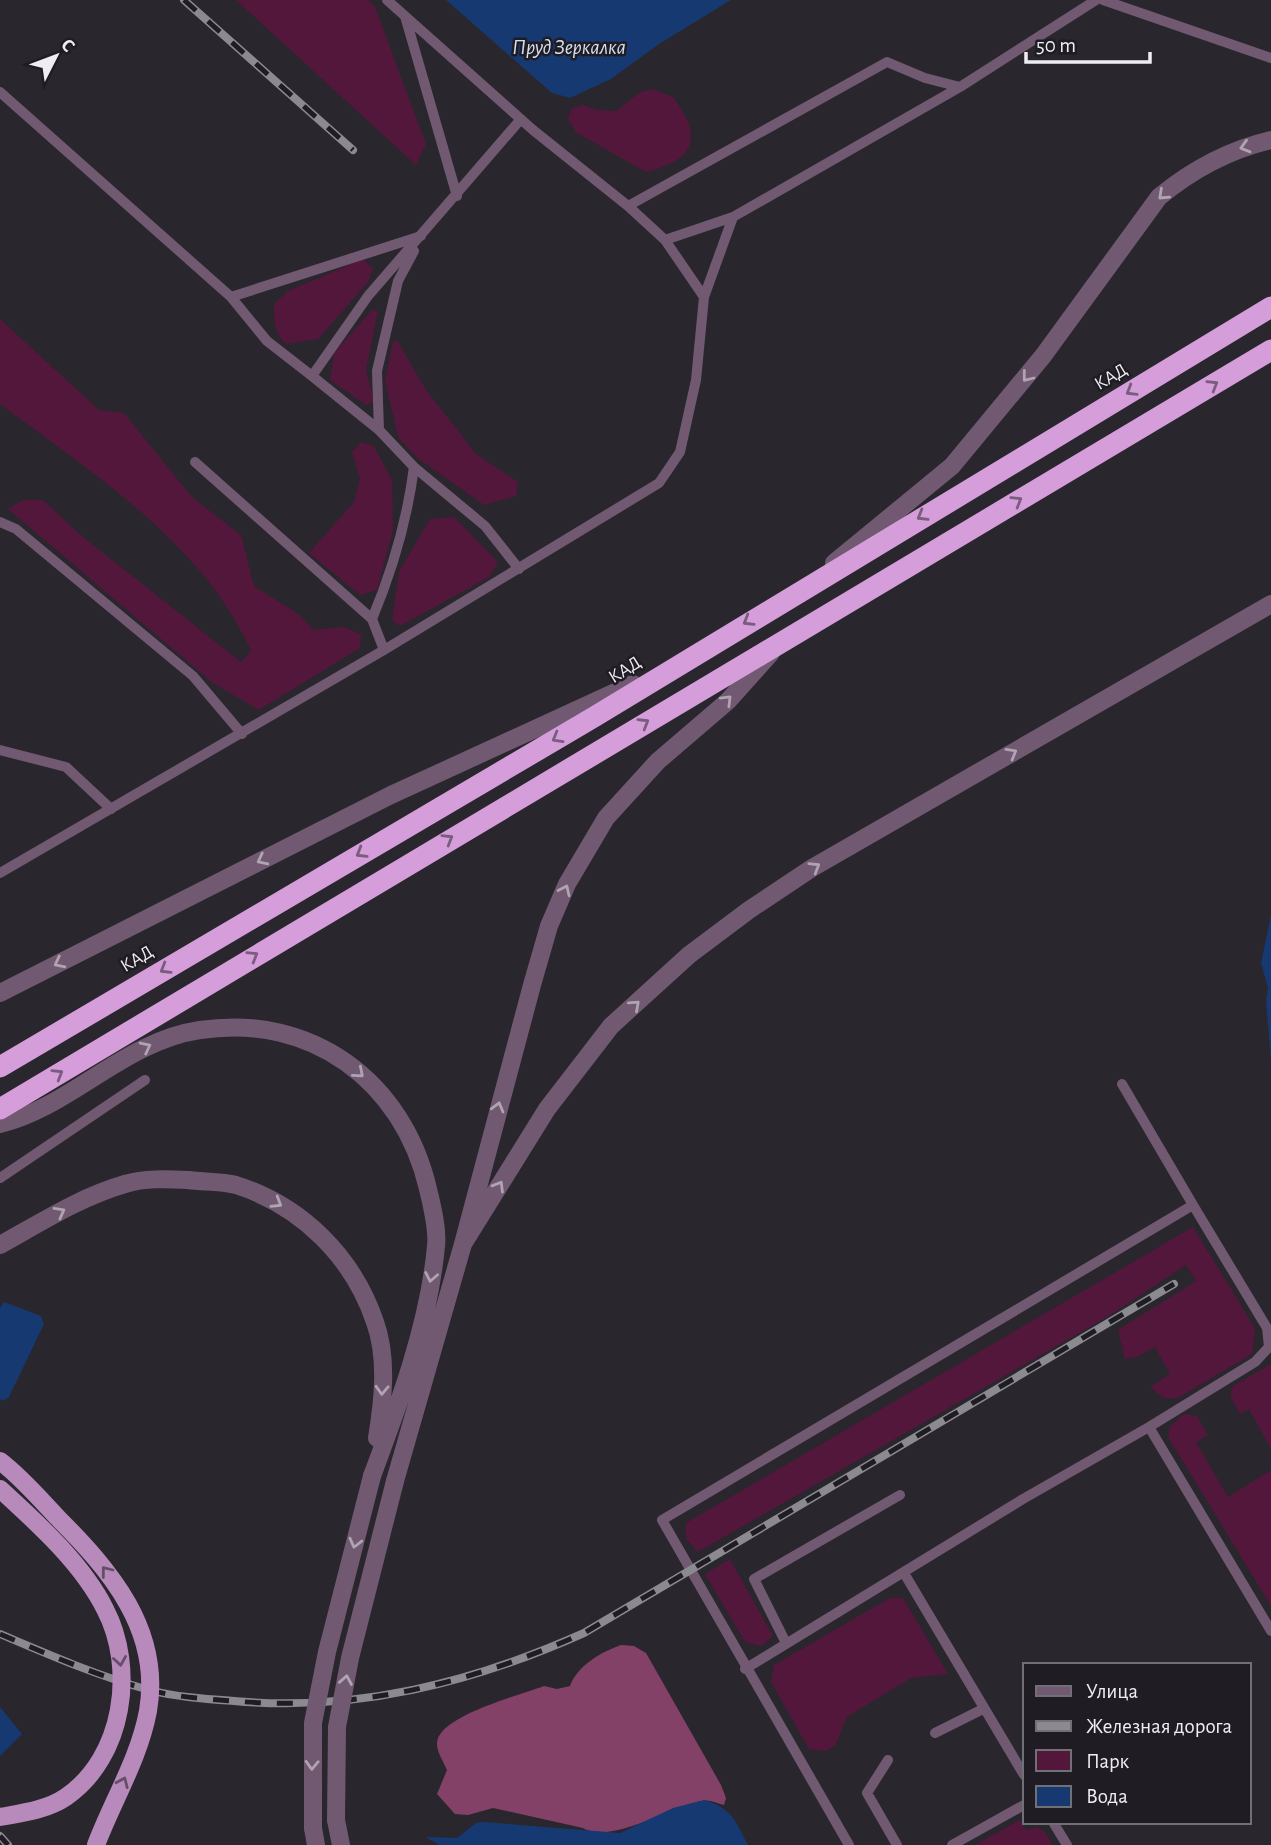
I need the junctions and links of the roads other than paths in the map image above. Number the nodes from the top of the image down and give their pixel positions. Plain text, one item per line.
1 (387, 0) edge
2 (1096, 0) edge
3 (1103, 0) edge
4 (405, 16) junction
5 (1271, 58) edge
6 (960, 87) junction
7 (0, 92) edge
8 (521, 119) junction
9 (1271, 140) edge
10 (457, 197) junction
11 (628, 206) junction
12 (733, 217) junction
13 (422, 235) junction
14 (665, 240) junction
15 (232, 297) junction
16 (704, 297) junction
17 (1271, 307) edge
18 (1271, 350) edge
19 (312, 376) junction
20 (379, 430) junction
21 (195, 462) dead end
22 (414, 467) junction
23 (0, 522) edge
24 (519, 569) junction
25 (807, 585) junction
26 (1271, 604) edge
27 (372, 620) junction
28 (782, 639) junction
29 (384, 650) junction
30 (678, 664) junction
31 (242, 734) junction
32 (0, 750) edge
33 (111, 809) junction
34 (0, 873) edge
35 (0, 993) edge
36 (0, 1067) edge
37 (145, 1080) dead end
38 (1122, 1084) dead end
39 (0, 1109) edge
40 (0, 1124) edge
41 (0, 1178) edge
42 (1193, 1205) junction
43 (464, 1244) junction
44 (0, 1245) edge
45 (1149, 1427) junction
46 (0, 1461) edge
47 (372, 1476) junction
48 (0, 1489) edge
49 (900, 1495) dead end
50 (904, 1573) junction
51 (1271, 1631) edge
52 (786, 1643) junction
53 (745, 1669) junction
54 (983, 1709) junction
55 (935, 1733) dead end
56 (888, 1760) dead end
57 (1023, 1773) edge
58 (1023, 1806) edge
59 (0, 1817) edge
60 (1054, 1824) edge
61 (315, 1837) edge
62 (96, 1845) edge
63 (341, 1845) edge
64 (849, 1845) edge
65 (897, 1845) edge
66 (952, 1845) edge
67 (1067, 1845) edge

1 - 4 lane
2 - 6 lane
3 - 5 lane
4 - 8 lane
4 - 10 lane
6 - 11 lane
6 - 12 lane
7 - 15 lane
8 - 10 lane
8 - 11 lane
9 -> 25 street
10 - 13 lane
11 - 14 lane
12 - 14 lane
12 - 16 lane
13 - 15 lane
13 - 19 lane
13 - 20 lane
14 - 16 lane
15 - 19 lane
16 - 24 lane
17 -> 25 highway, КАД
28 -> 18 highway
19 - 20 lane
20 - 22 lane
21 - 27 lane
22 - 24 lane
22 - 27 lane
23 - 31 lane
24 - 29 lane
25 -> 30 highway, КАД
43 -> 26 street
27 - 29 lane
39 -> 28 highway
43 -> 28 street
29 - 31 lane
30 -> 35 street
30 -> 36 highway, КАД
31 - 33 lane
32 - 33 lane
33 - 34 lane
37 - 41 lane
38 - 42 lane
40 -> 47 street
42 - 45 lane
42 - 53 lane
63 -> 43 street, bridge
44 -> 47 street
45 - 50 lane
45 - 51 lane
62 -> 46 main road, bridge
47 -> 61 street, bridge
48 -> 59 main road, bridge
49 - 52 lane
50 - 52 lane
50 - 54 lane
52 - 53 lane
53 - 64 lane
54 - 55 lane
54 - 57 lane
56 - 65 lane
58 - 66 lane
60 - 67 lane

